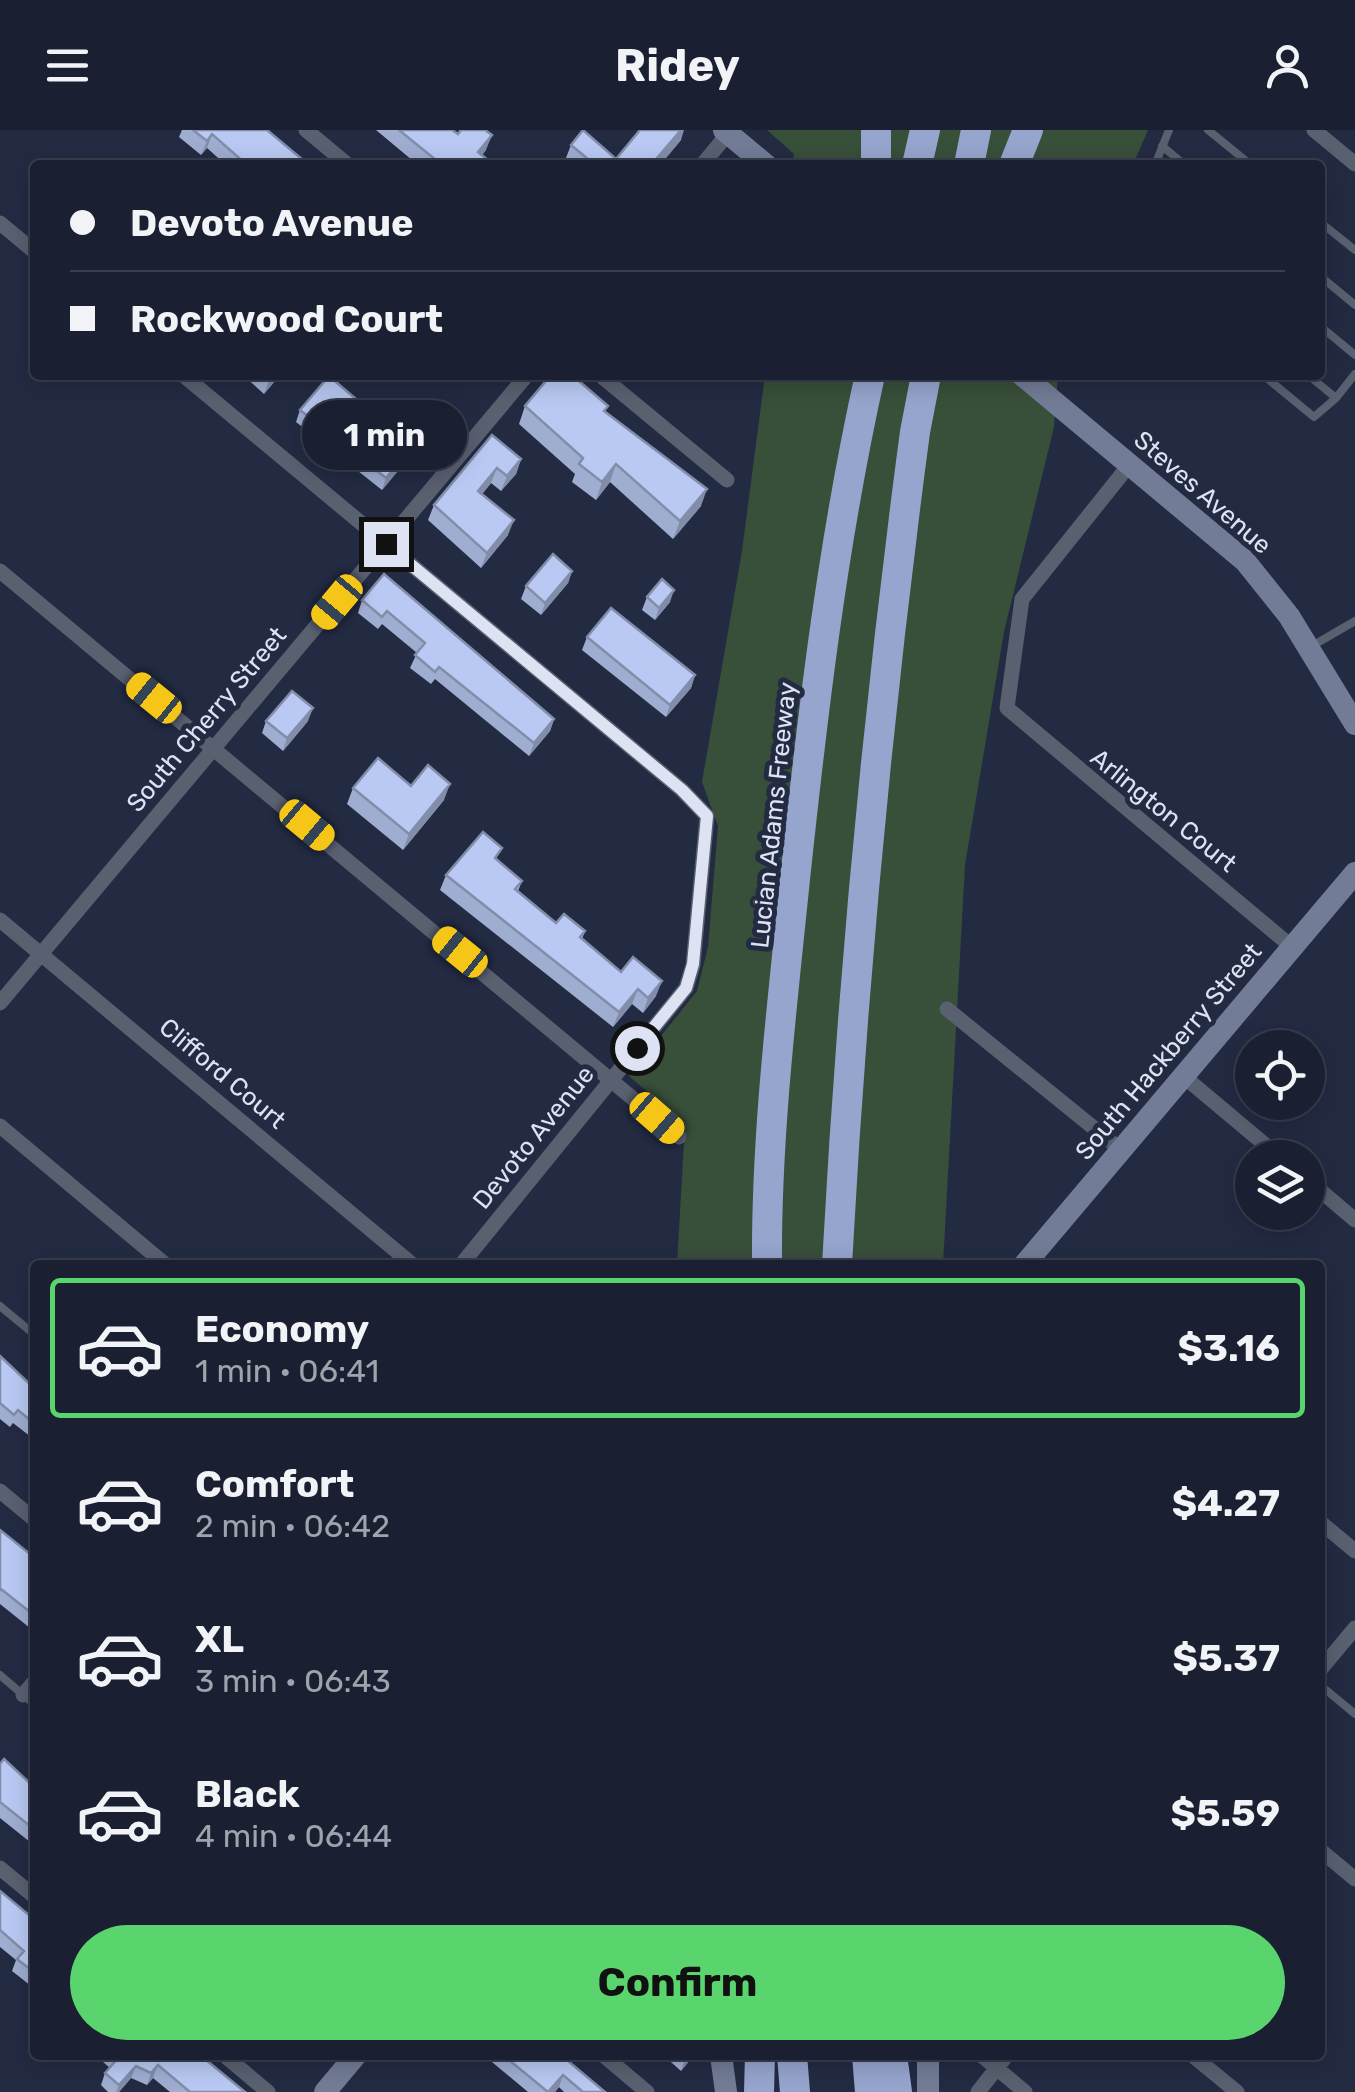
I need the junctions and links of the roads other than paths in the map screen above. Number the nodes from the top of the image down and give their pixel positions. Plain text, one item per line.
1 (306, 130) edge
2 (925, 130) edge
3 (976, 130) edge
4 (1028, 130) edge
5 (1169, 130) edge
6 (1208, 130) edge
7 (1314, 130) edge
8 (728, 131) edge
9 (1162, 146) junction
10 (342, 160) edge
11 (706, 160) edge
12 (760, 160) edge
13 (918, 160) edge
14 (970, 160) edge
15 (1016, 160) edge
16 (1157, 160) edge
17 (1179, 160) edge
18 (1245, 160) edge
19 (1355, 164) edge
20 (0, 223) edge
21 (1325, 226) edge
22 (30, 248) edge
23 (1355, 250) edge
24 (1325, 280) edge
25 (1355, 305) edge
26 (1325, 330) edge
27 (1355, 355) edge
28 (1355, 374) edge
29 (189, 380) edge
30 (523, 380) edge
31 (606, 380) edge
32 (869, 380) edge
33 (930, 380) edge
34 (1028, 380) edge
35 (1269, 380) edge
36 (1314, 380) edge
37 (1336, 398) junction
38 (1130, 464) junction
39 (727, 480) dead end
40 (386, 544) junction
41 (0, 571) edge
42 (1355, 621) edge
43 (1308, 648) junction
44 (1355, 724) edge
45 (215, 749) junction
46 (1352, 882) edge
47 (0, 920) edge
48 (1292, 947) junction
49 (41, 954) junction
50 (0, 1003) edge
51 (947, 1008) dead end
52 (1182, 1075) junction
53 (612, 1078) junction
54 (0, 1126) edge
55 (679, 1137) dead end
56 (1260, 1140) edge
57 (1121, 1150) junction
58 (1325, 1194) edge
59 (1355, 1220) edge
60 (160, 1260) edge
61 (407, 1260) edge
62 (464, 1260) edge
63 (767, 1260) edge
64 (837, 1260) edge
65 (1028, 1260) edge
66 (0, 1306) edge
67 (30, 1332) edge
68 (0, 1491) edge
69 (30, 1516) edge
70 (1325, 1526) edge
71 (1355, 1551) edge
72 (1355, 1628) edge
73 (1325, 1664) edge
74 (0, 1676) edge
75 (1325, 1689) edge
76 (29, 1700) edge
77 (1355, 1714) edge
78 (1325, 1854) edge
79 (0, 1868) edge
80 (1355, 1879) edge
81 (30, 1894) edge
82 (230, 2060) edge
83 (352, 2060) edge
84 (608, 2060) edge
85 (722, 2060) edge
86 (760, 2060) edge
87 (792, 2060) edge
88 (867, 2060) edge
89 (893, 2060) edge
90 (928, 2060) edge
91 (1198, 2060) edge
92 (1002, 2062) edge
93 (268, 2092) edge
94 (325, 2092) edge
95 (647, 2092) edge
96 (726, 2092) edge
97 (759, 2092) edge
98 (795, 2092) edge
99 (870, 2092) edge
100 (897, 2092) edge
101 (928, 2092) edge
102 (978, 2092) edge
103 (1026, 2092) edge
104 (1236, 2092) edge

1 - 10 street
2 - 13 highway
3 - 14 highway
4 - 15 highway
5 - 9 lane
6 - 18 lane
7 - 19 street
8 - 11 street
8 - 12 main road
9 - 16 lane
9 - 17 lane
20 - 22 street
21 - 23 lane
24 - 25 lane
26 - 27 lane
28 - 37 lane
29 - 40 street
30 - 40 street, South Cherry Street
31 - 39 street
32 - 63 highway, Lucian Adams Freeway
33 - 64 highway
34 - 38 main road, Steves Avenue
35 - 37 lane
36 - 37 lane
38 - 43 main road, Steves Avenue
38 - 48 street, Arlington Court
40 - 45 street, South Cherry Street
40 - 53 street, Devoto Avenue
41 - 45 street
42 - 43 lane
43 - 44 main road, Steves Avenue
45 - 49 street, South Cherry Street
45 - 53 street
46 - 48 main road, South Hackberry Street
47 - 49 street, Clifford Court
48 - 52 main road, South Hackberry Street
49 - 50 street, South Cherry Street
49 - 61 street, Clifford Court
51 - 57 street
52 - 56 street
52 - 57 main road, South Hackberry Street
53 - 55 street
53 - 62 street, Devoto Avenue
54 - 60 street
57 - 65 main road, South Hackberry Street
58 - 59 street
66 - 67 lane
68 - 69 street
70 - 71 street
72 - 73 street
74 - 76 lane
75 - 77 lane
78 - 80 street
79 - 81 street
82 - 93 street
83 - 94 main road
84 - 95 street
85 - 96 main road
86 - 97 highway
87 - 98 highway
88 - 99 highway
89 - 100 highway
90 - 101 main road
91 - 104 street
92 - 102 street
92 - 103 street

